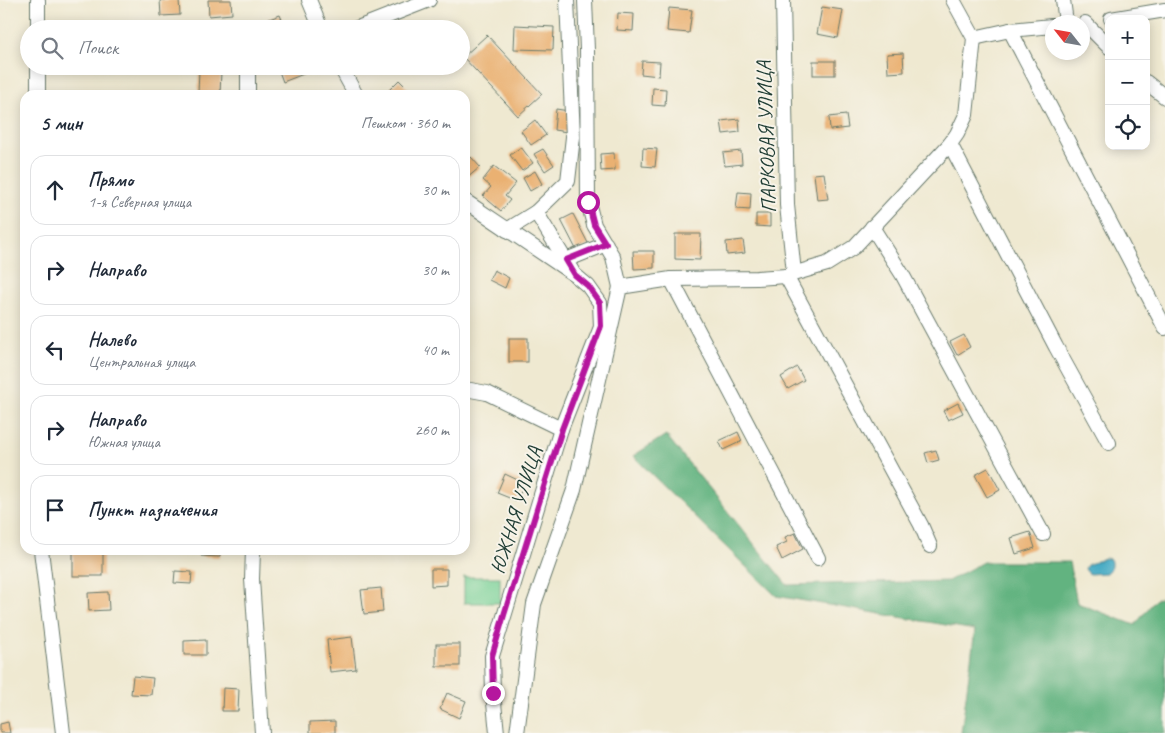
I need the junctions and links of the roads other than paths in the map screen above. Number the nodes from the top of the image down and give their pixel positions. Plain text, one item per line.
1 (38, 0) edge
2 (309, 0) edge
3 (429, 0) edge
4 (567, 0) edge
5 (585, 0) edge
6 (783, 0) edge
7 (952, 0) edge
8 (1062, 0) edge
9 (1165, 10) edge
10 (1065, 15) edge
11 (1134, 15) edge
12 (38, 20) edge
13 (317, 20) edge
14 (378, 20) edge
15 (1105, 20) edge
16 (1090, 22) edge
17 (1045, 27) edge
18 (1090, 29) edge
19 (1010, 30) junction
20 (974, 38) junction
21 (1105, 43) edge
22 (38, 75) edge
23 (248, 75) edge
24 (345, 75) edge
25 (1150, 85) edge
26 (38, 90) edge
27 (248, 90) edge
28 (353, 90) edge
29 (1165, 98) edge
30 (950, 144) junction
31 (470, 204) edge
32 (536, 212) junction
33 (872, 227) junction
34 (507, 230) junction
35 (606, 244) junction
36 (566, 260) junction
37 (790, 274) junction
38 (575, 275) junction
39 (671, 279) junction
40 (620, 286) junction
41 (1165, 328) edge
42 (470, 390) edge
43 (562, 429) junction
44 (1109, 443) dead end
45 (1043, 534) dead end
46 (930, 546) dead end
47 (42, 555) edge
48 (253, 555) edge
49 (818, 558) dead end
50 (63, 733) edge
51 (262, 733) edge
52 (497, 733) edge
53 (517, 733) edge

1 - 12 street
2 - 13 street
3 - 14 street
4 - 32 street
5 - 35 street
6 - 37 street, ПАРКОВАЯ УЛИЦА
7 - 20 street
8 - 10 street
9 - 11 street
15 - 16 street
17 - 19 street
18 - 21 street
19 - 20 street
19 - 41 street
20 - 30 street
22 - 26 street
23 - 27 street
24 - 28 street
25 - 29 street
30 - 33 street
30 - 44 street
31 - 34 street
32 - 34 street
32 - 36 street
33 - 37 street
33 - 45 street
34 - 38 street
35 - 36 street
35 - 40 street
36 - 38 street
37 - 39 street
37 - 46 street
38 - 43 street, ЮЖНАЯ УЛИЦА
39 - 40 street
39 - 49 street
40 - 53 street
42 - 43 street
43 - 52 street, ЮЖНАЯ УЛИЦА
47 - 50 street
48 - 51 street

